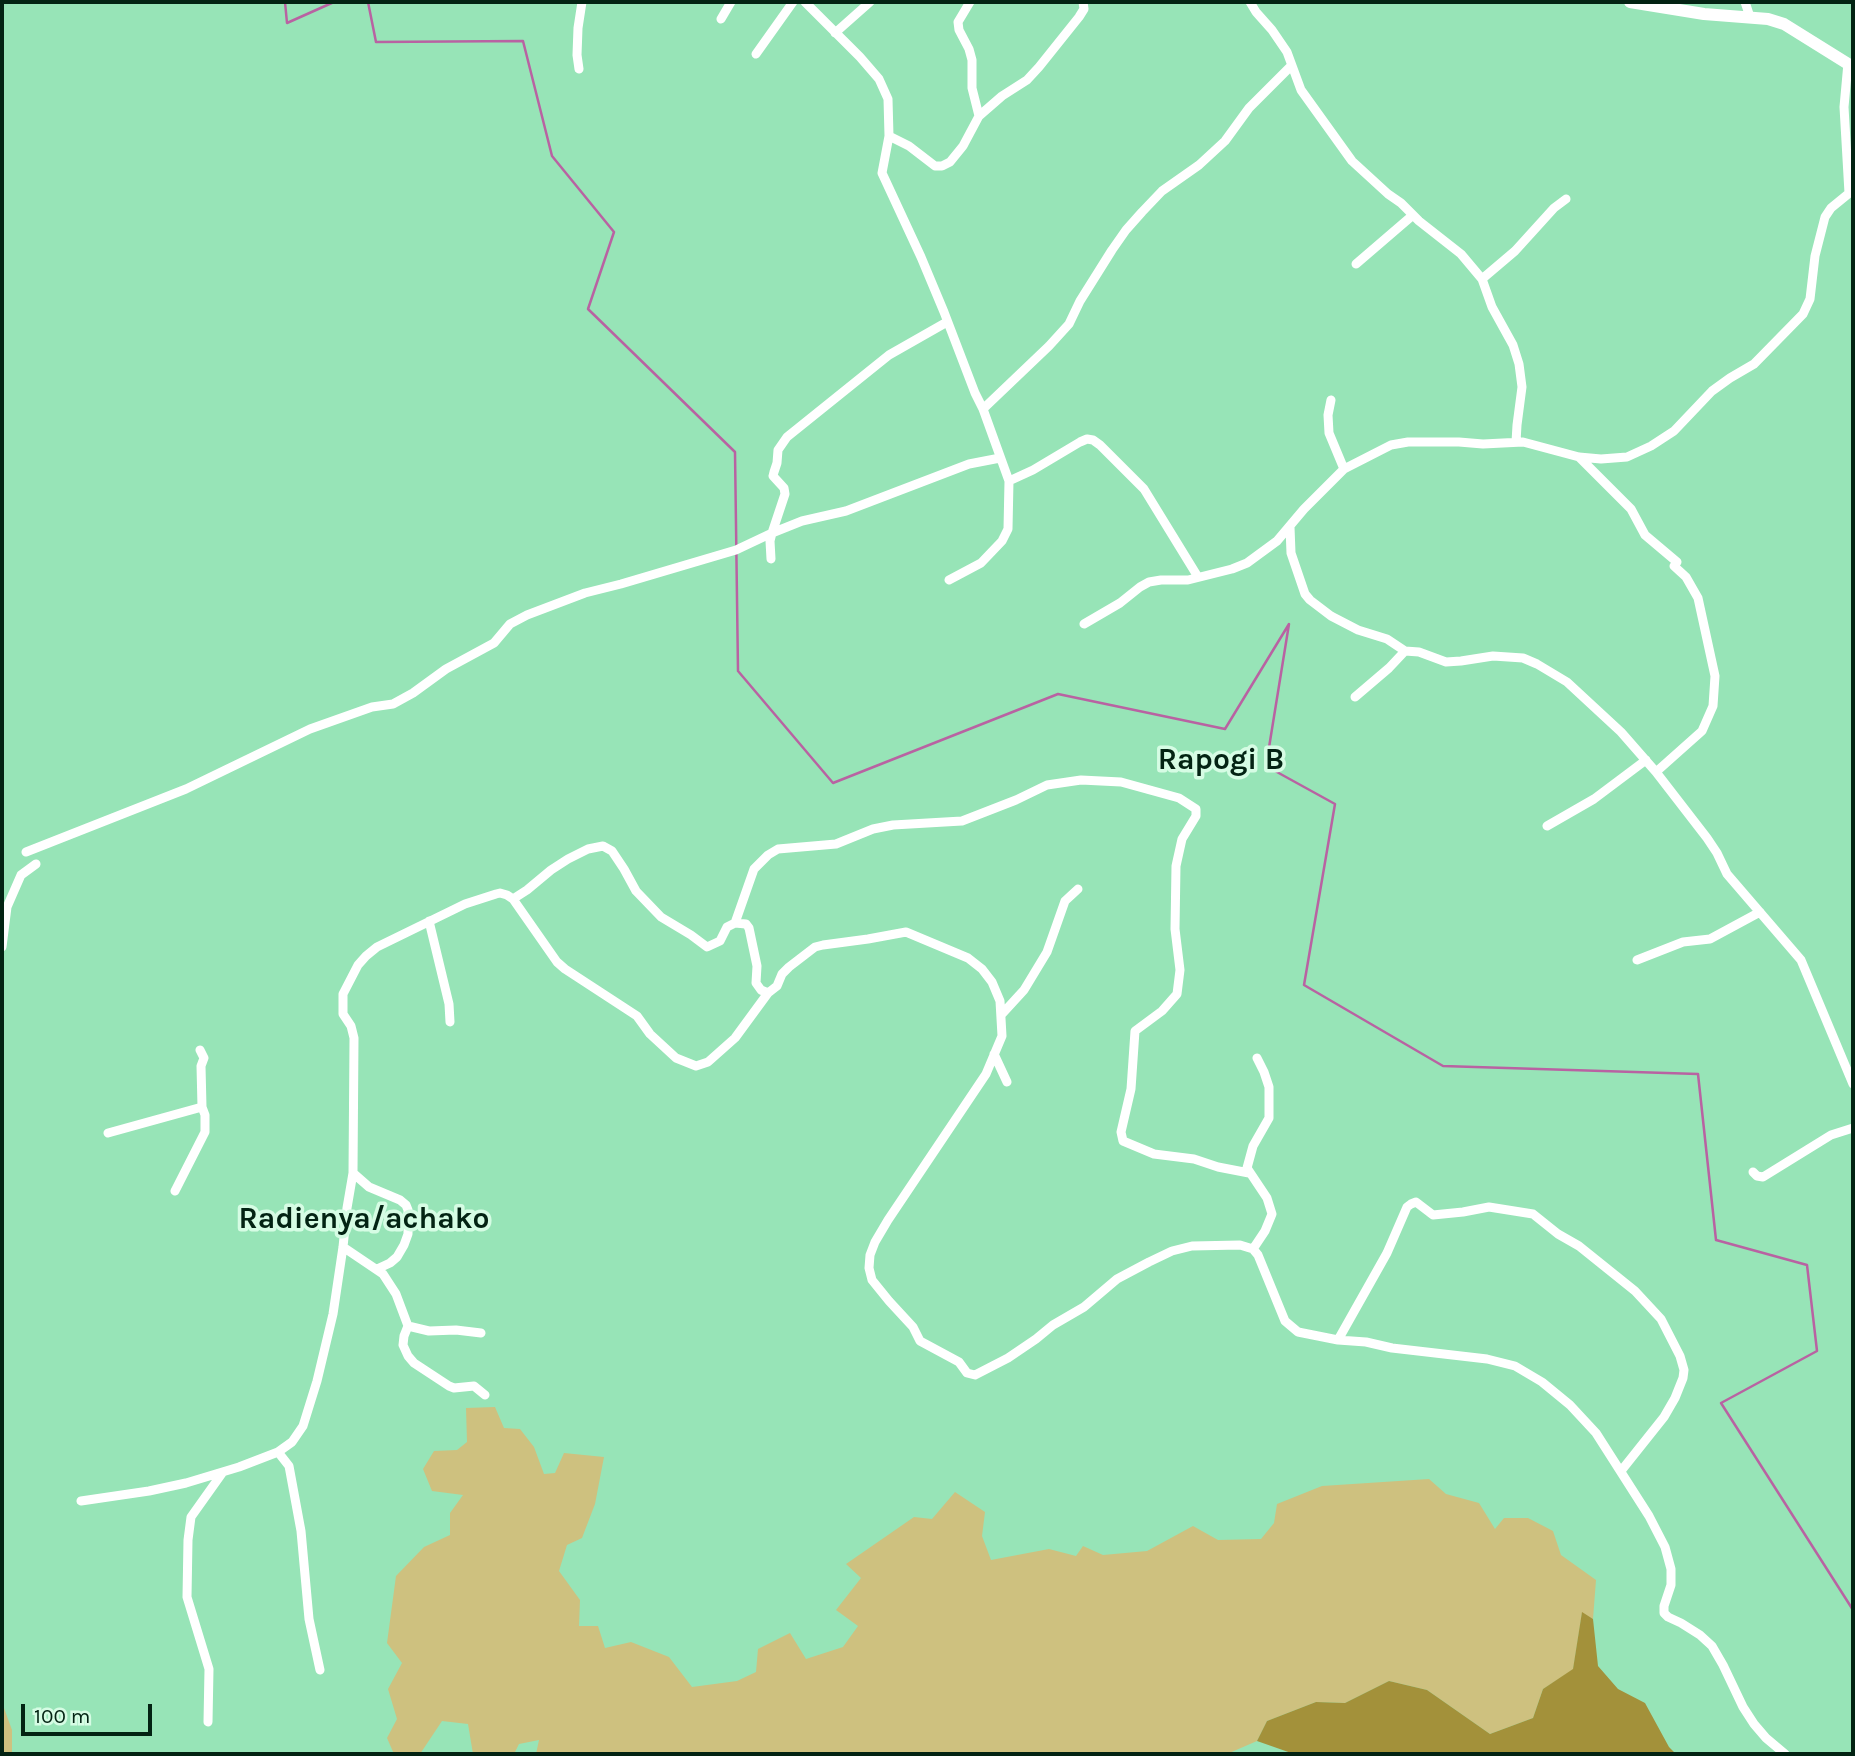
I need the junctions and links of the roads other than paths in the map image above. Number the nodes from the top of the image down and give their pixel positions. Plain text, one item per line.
1 (582, 2) edge
2 (731, 2) edge
3 (793, 2) edge
4 (805, 2) edge
5 (870, 2) edge
6 (970, 2) edge
7 (1083, 2) edge
8 (1250, 2) edge
9 (1630, 2) edge
10 (1745, 2) edge
11 (1750, 17) junction
12 (722, 19) dead end
13 (835, 33) junction
14 (756, 54) dead end
15 (1850, 65) edge
16 (1291, 66) junction
17 (579, 69) dead end
18 (979, 116) junction
19 (889, 136) junction
20 (1851, 192) edge
21 (1566, 199) dead end
22 (1413, 215) junction
23 (1356, 264) dead end
24 (1482, 279) junction
25 (947, 322) junction
26 (1331, 400) dead end
27 (983, 409) junction
28 (1516, 442) junction
29 (1579, 457) junction
30 (1000, 458) junction
31 (1344, 469) junction
32 (1009, 481) junction
33 (1290, 527) junction
34 (772, 533) junction
35 (771, 559) dead end
36 (1198, 577) junction
37 (949, 580) dead end
38 (1084, 624) dead end
39 (1405, 651) junction
40 (1355, 697) dead end
41 (1646, 760) junction
42 (1656, 772) junction
43 (1547, 826) dead end
44 (26, 852) dead end
45 (36, 864) dead end
46 (1078, 889) dead end
47 (513, 899) junction
48 (1760, 912) junction
49 (429, 921) junction
50 (735, 923) junction
51 (2, 947) edge
52 (1637, 960) dead end
53 (768, 993) junction
54 (1002, 1014) junction
55 (450, 1022) dead end
56 (200, 1050) dead end
57 (994, 1054) junction
58 (1257, 1058) dead end
59 (1007, 1082) dead end
60 (1853, 1084) edge
61 (202, 1107) junction
62 (1853, 1128) edge
63 (108, 1133) dead end
64 (1753, 1172) dead end
65 (353, 1173) junction
66 (1249, 1173) junction
67 (175, 1191) dead end
68 (343, 1247) junction
69 (1253, 1249) junction
70 (377, 1269) junction
71 (408, 1326) junction
72 (481, 1333) dead end
73 (1338, 1340) junction
74 (485, 1395) dead end
75 (278, 1452) junction
76 (1621, 1471) junction
77 (223, 1472) junction
78 (81, 1502) dead end
79 (320, 1670) dead end
80 (208, 1722) dead end
81 (1785, 1754) edge

1 - 17 street
2 - 12 street
3 - 14 street
4 - 13 street
5 - 13 street
6 - 18 street
7 - 18 street
8 - 16 street
9 - 11 street
10 - 11 street
11 - 15 street
13 - 19 street
15 - 20 street
16 - 22 street
16 - 27 street
18 - 19 street
19 - 25 street
20 - 29 street
21 - 24 street
22 - 23 street
22 - 24 street
24 - 28 street
25 - 27 street
25 - 34 street
26 - 31 street
27 - 30 street
28 - 29 street
28 - 31 street
29 - 42 street
30 - 32 street
30 - 34 street
31 - 33 street
32 - 36 street
32 - 37 street
33 - 36 street
33 - 39 street
34 - 35 street
34 - 44 street
36 - 38 street
39 - 40 street
39 - 41 street
41 - 42 street
41 - 43 street
42 - 48 street
45 - 51 street
46 - 54 street
47 - 49 street
47 - 50 street
47 - 53 street
48 - 52 street
48 - 60 street
49 - 55 street
49 - 65 street
50 - 53 street
50 - 66 street
53 - 54 street
54 - 57 street
56 - 61 street
57 - 59 street
57 - 69 street
58 - 66 street
61 - 63 street
61 - 67 street
62 - 64 street
65 - 68 street
65 - 70 street
66 - 69 street
68 - 70 street
68 - 75 street
69 - 73 street
70 - 71 street
71 - 72 street
71 - 74 street
73 - 76 street
73 - 76 street
75 - 77 street
75 - 79 street
76 - 81 street
77 - 78 street
77 - 80 street

